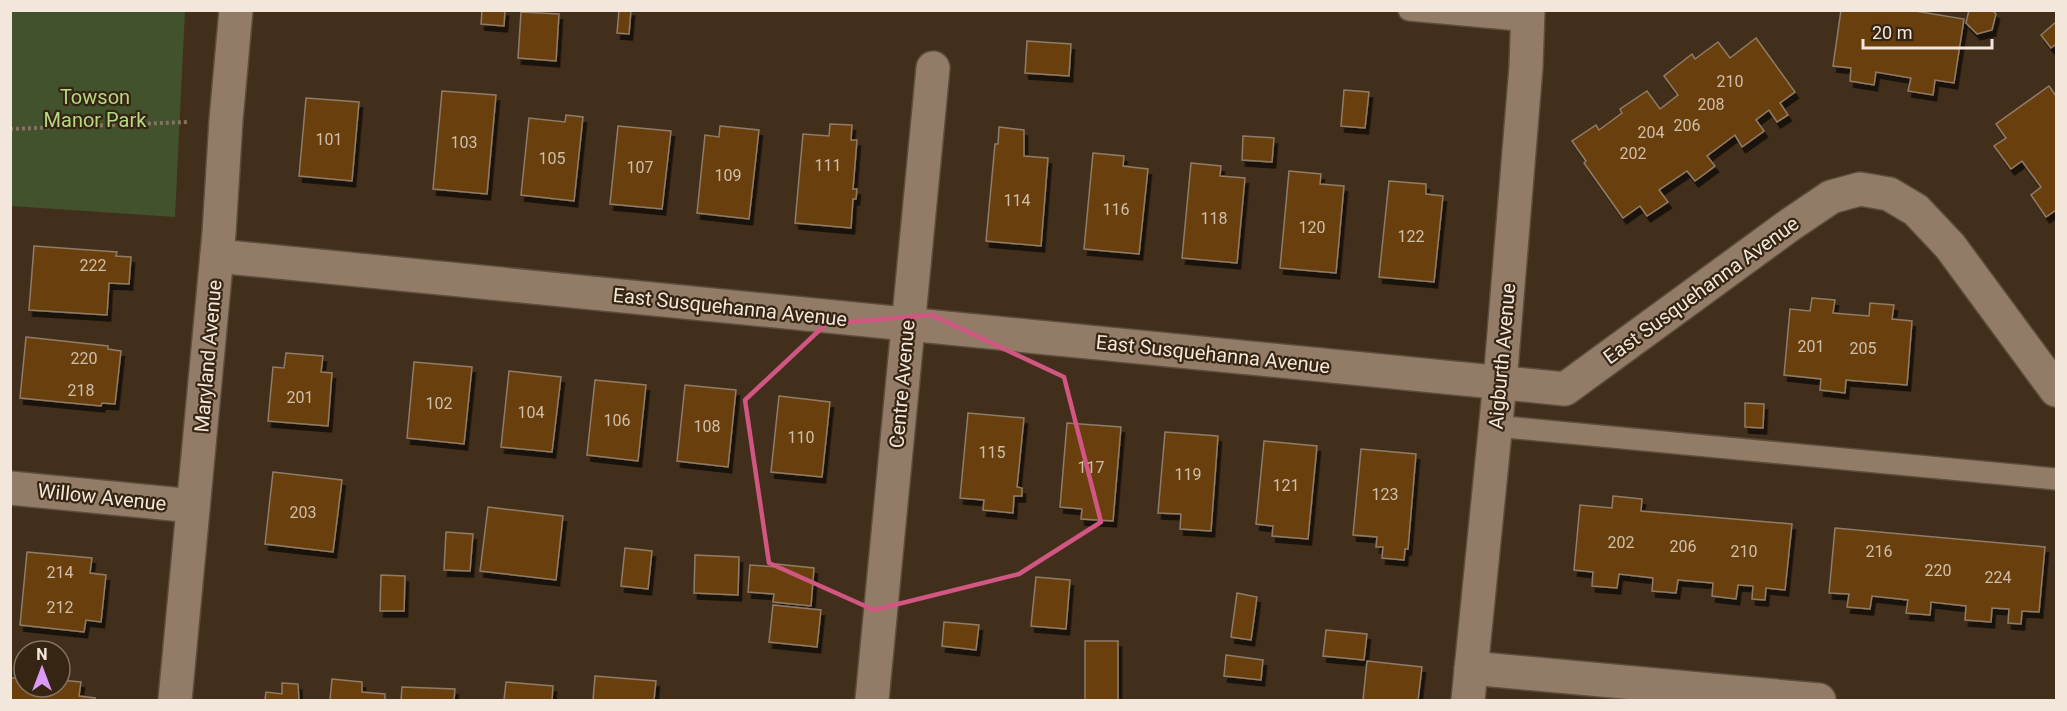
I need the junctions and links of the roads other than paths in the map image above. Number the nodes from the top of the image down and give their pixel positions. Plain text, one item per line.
1 (236, 10) edge
2 (1409, 10) edge
3 (1528, 16) edge
4 (933, 68) dead end
5 (217, 256) junction
6 (908, 324) junction
7 (1500, 382) junction
8 (2056, 390) edge
9 (1495, 426) junction
10 (2056, 479) edge
11 (10, 488) edge
12 (194, 506) junction
13 (1471, 668) junction
14 (175, 700) edge
15 (872, 700) edge
16 (1468, 700) edge
17 (1819, 700) edge

1 - 5 street, Maryland Avenue
2 - 3 lane
3 - 7 street, Aigburth Avenue
4 - 6 street, Centre Avenue
5 - 6 street, East Susquehanna Avenue
5 - 12 street, Maryland Avenue
6 - 7 street, East Susquehanna Avenue
6 - 15 street, Centre Avenue
7 - 8 street, East Susquehanna Avenue
7 - 9 street, Aigburth Avenue
9 - 10 lane
9 - 13 street, Aigburth Avenue
11 - 12 street, Willow Avenue
12 - 14 street, Maryland Avenue
13 - 16 street, Aigburth Avenue
13 - 17 street

